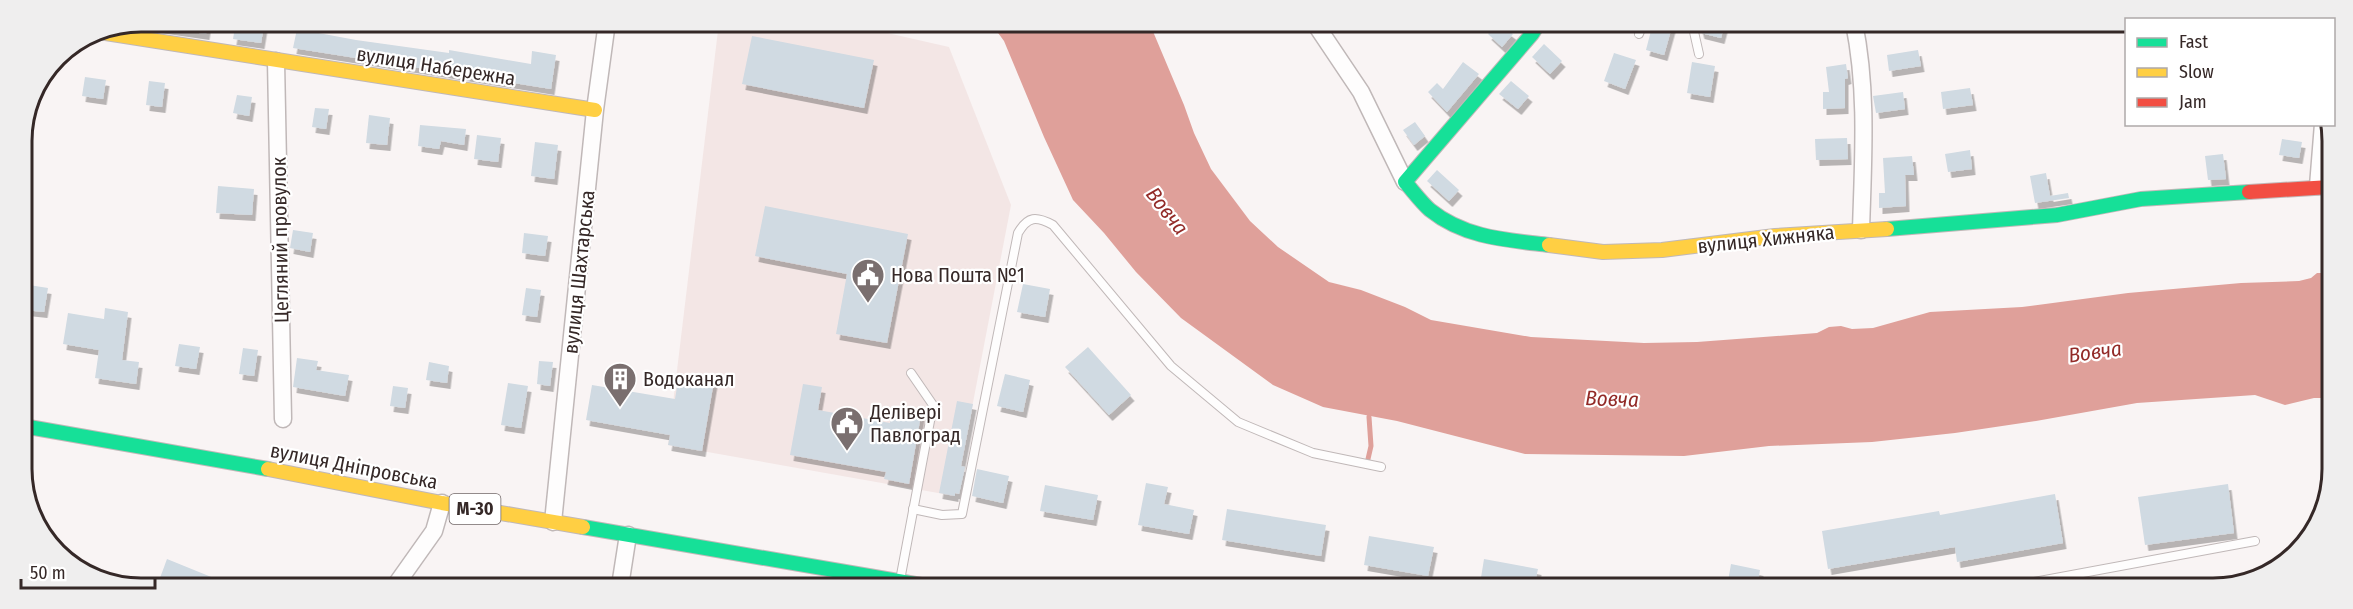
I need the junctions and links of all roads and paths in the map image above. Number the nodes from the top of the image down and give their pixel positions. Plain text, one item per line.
1 (606, 32) edge
2 (1321, 32) edge
3 (1533, 32) edge
4 (1694, 32) edge
5 (1856, 32) edge
6 (114, 34) edge
7 (1699, 54) dead end
8 (276, 61) junction
9 (595, 110) junction
10 (1405, 182) junction
11 (2322, 187) edge
12 (1861, 230) junction
13 (911, 373) dead end
14 (284, 419) dead end
15 (32, 428) edge
16 (1381, 467) dead end
17 (442, 503) junction
18 (913, 509) junction
19 (553, 522) junction
20 (628, 535) junction
21 (2255, 541) dead end
22 (2061, 577) edge
23 (401, 578) edge
24 (621, 578) edge
25 (880, 578) edge
26 (901, 578) edge

1 - 9 street, вулиця Шахтарська
2 - 10 street, вулиця Хижняка
3 - 10 main road
4 - 7 lane
5 - 12 street
6 - 8 main road, вулиця Набережна
8 - 9 main road, вулиця Набережна
8 - 14 street, Цегляний провулок
9 - 19 street, вулиця Шахтарська
10 - 12 main road, вулиця Хижняка
11 - 12 main road, вулиця Хижняка
13 - 18 lane
15 - 17 main road, вулиця Дніпровська / М-30
16 - 18 lane
17 - 19 main road, вулиця Дніпровська / М-30
17 - 23 street
18 - 26 lane
19 - 20 main road, вулиця Дніпровська / М-30
20 - 24 street
20 - 25 main road, вулиця Дніпровська / М-30
21 - 22 lane

